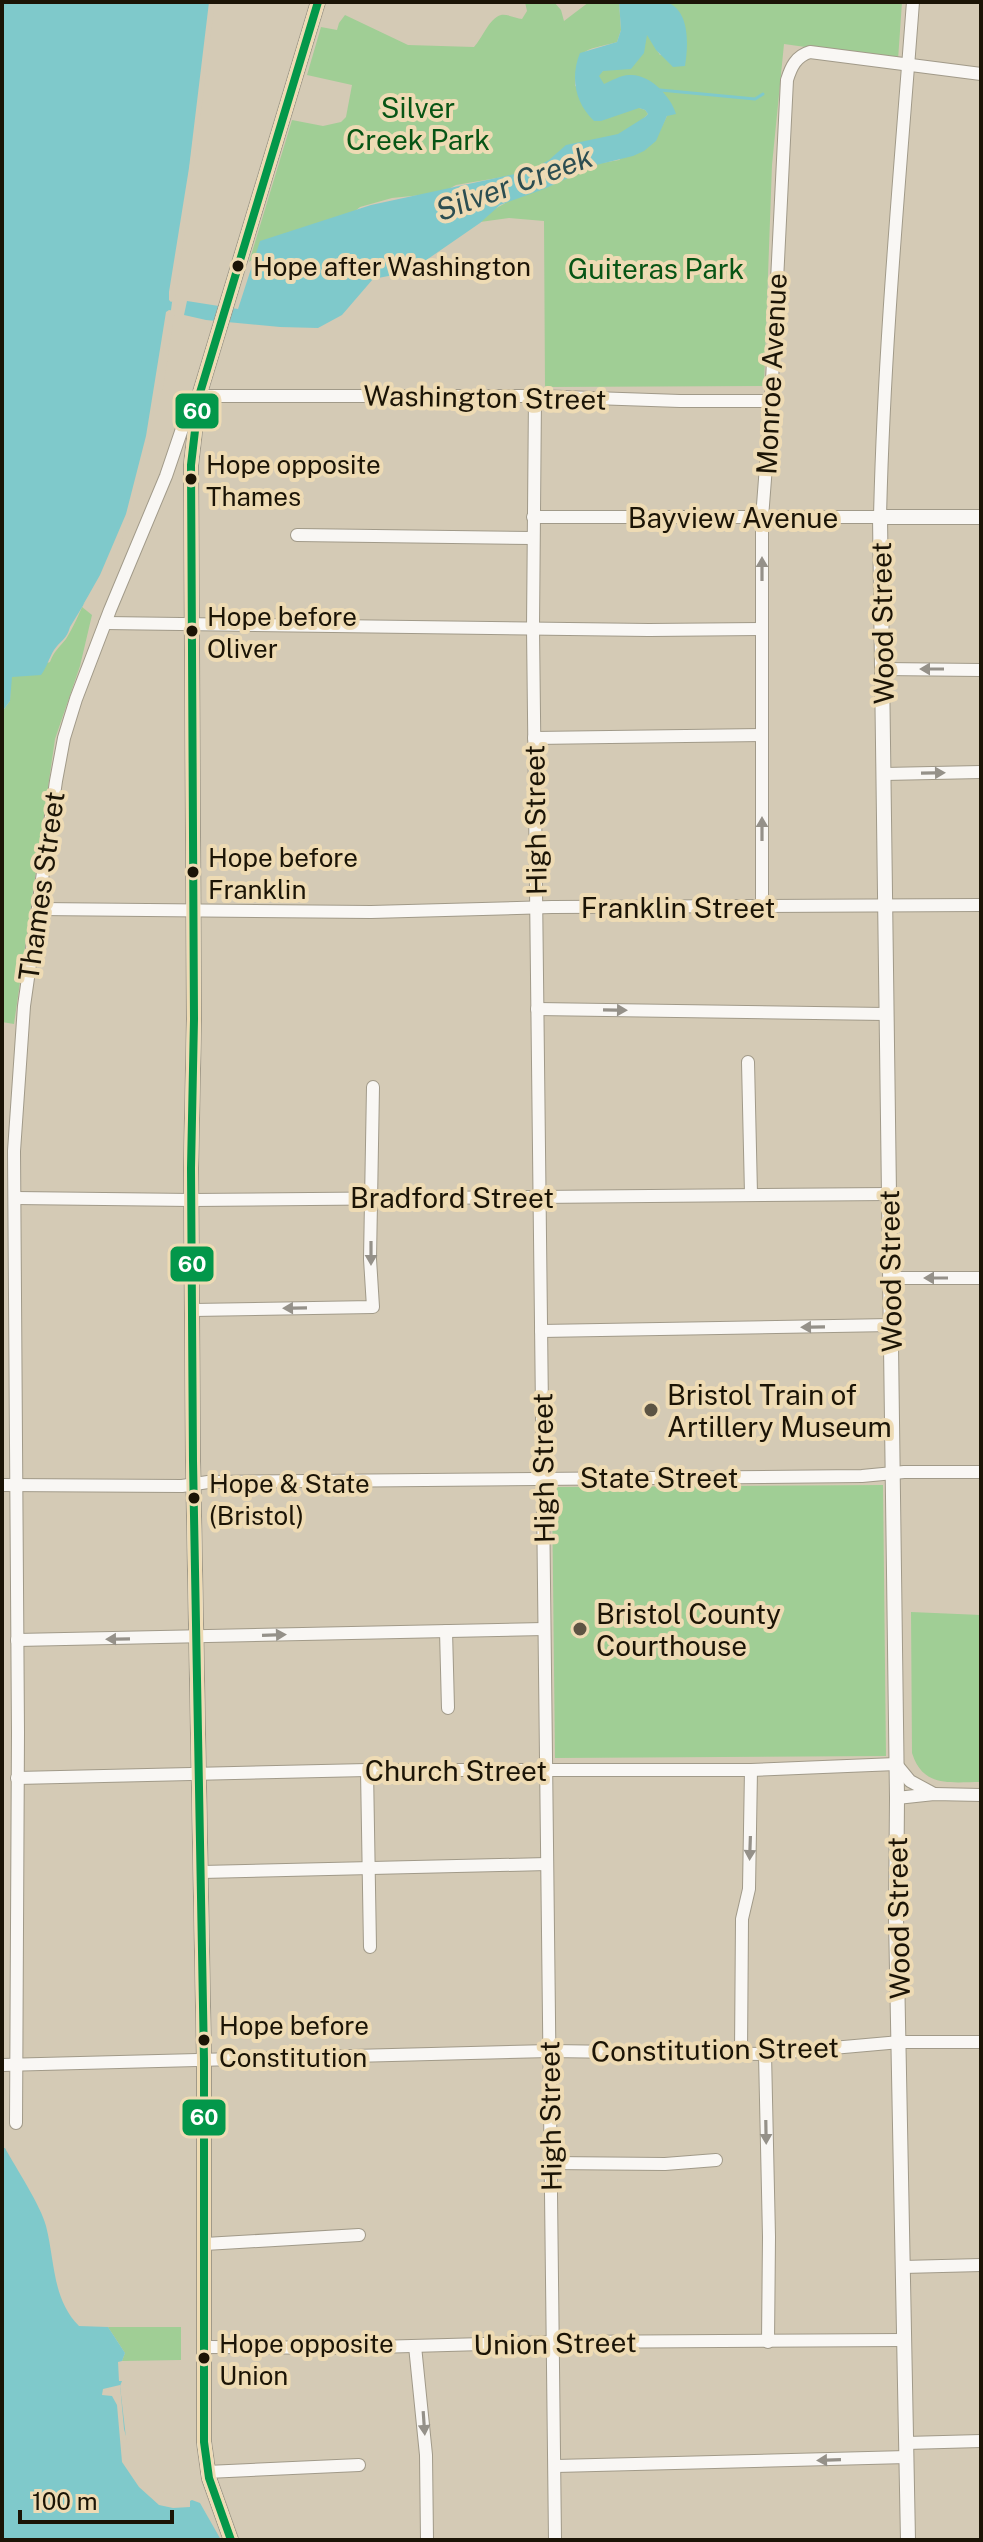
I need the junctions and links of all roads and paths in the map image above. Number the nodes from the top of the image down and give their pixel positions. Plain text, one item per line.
1 (318, 2) edge
2 (913, 2) edge
3 (908, 64) junction
4 (981, 74) edge
5 (199, 396) junction
6 (535, 396) junction
7 (771, 401) junction
8 (191, 470) junction
9 (166, 476) junction
10 (533, 517) junction
11 (880, 517) junction
12 (981, 517) edge
13 (762, 518) junction
14 (297, 535) dead end
15 (532, 538) junction
16 (105, 623) junction
17 (193, 624) junction
18 (533, 628) junction
19 (761, 629) junction
20 (882, 669) junction
21 (981, 670) edge
22 (762, 735) junction
23 (534, 738) junction
24 (981, 772) edge
25 (884, 774) junction
26 (885, 905) junction
27 (981, 905) edge
28 (762, 907) junction
29 (536, 908) junction
30 (38, 909) junction
31 (193, 910) junction
32 (537, 1009) junction
33 (885, 1014) junction
34 (748, 1062) dead end
35 (373, 1087) dead end
36 (751, 1194) junction
37 (888, 1194) junction
38 (540, 1196) junction
39 (15, 1198) junction
40 (371, 1198) junction
41 (192, 1200) junction
42 (890, 1278) junction
43 (981, 1278) edge
44 (193, 1310) junction
45 (891, 1325) junction
46 (541, 1331) junction
47 (981, 1472) edge
48 (893, 1473) junction
49 (543, 1478) junction
50 (2, 1485) edge
51 (16, 1485) junction
52 (194, 1485) junction
53 (544, 1629) junction
54 (446, 1631) junction
55 (196, 1638) junction
56 (17, 1640) junction
57 (448, 1708) dead end
58 (896, 1764) junction
59 (546, 1769) junction
60 (367, 1770) junction
61 (751, 1770) junction
62 (199, 1774) junction
63 (17, 1778) junction
64 (934, 1794) junction
65 (981, 1795) edge
66 (897, 1798) junction
67 (547, 1864) junction
68 (370, 1868) junction
69 (202, 1872) junction
70 (370, 1947) dead end
71 (900, 2042) junction
72 (981, 2042) edge
73 (550, 2051) junction
74 (741, 2054) junction
75 (765, 2054) junction
76 (204, 2060) junction
77 (17, 2064) junction
78 (2, 2065) edge
79 (16, 2123) dead end
80 (716, 2160) dead end
81 (550, 2163) junction
82 (359, 2235) dead end
83 (205, 2244) junction
84 (981, 2265) edge
85 (903, 2267) junction
86 (904, 2340) junction
87 (553, 2342) junction
88 (768, 2342) junction
89 (415, 2346) junction
90 (206, 2347) junction
91 (981, 2441) edge
92 (906, 2450) junction
93 (359, 2465) dead end
94 (556, 2466) junction
95 (207, 2472) junction
96 (231, 2540) edge
97 (427, 2540) edge
98 (555, 2540) edge
99 (908, 2540) edge

1 - 5 main road
2 - 3 street, Wood Street
3 - 4 street
3 - 7 street, Monroe Avenue
3 - 11 street, Wood Street
5 - 6 street, Washington Street
5 - 8 main road
5 - 9 street, Thames Street
6 - 7 street, Washington Street
6 - 10 street, High Street
7 - 13 street, Monroe Avenue
8 - 9 street
8 - 17 main road
9 - 16 street, Thames Street
10 - 13 street, Bayview Avenue
10 - 15 street, High Street
11 - 12 main road, Bayview Avenue
11 - 13 street, Bayview Avenue
11 - 20 main road, Wood Street
19 -> 13 street, Monroe Avenue
14 - 15 street
15 - 18 street, High Street
16 - 17 street
16 - 30 street, Thames Street
17 - 18 street
17 - 31 main road
18 - 19 street
18 - 23 street, High Street
19 - 22 street, Monroe Avenue
21 -> 20 street
20 - 25 main road, Wood Street
22 - 23 street
28 -> 22 street, Monroe Avenue
23 - 29 street, High Street
25 -> 24 street
25 - 26 main road, Wood Street
26 - 27 street, Franklin Street
26 - 28 street, Franklin Street
26 - 33 main road, Wood Street
28 - 29 street, Franklin Street
29 - 31 street, Franklin Street
29 - 32 street, High Street
30 - 31 street, Franklin Street
30 - 39 street, Thames Street
31 - 41 main road
32 -> 33 street
32 - 38 street, High Street
33 - 37 main road, Wood Street
34 - 36 street
35 - 40 street
36 - 37 street, Bradford Street
36 - 38 street, Bradford Street
37 - 42 main road, Wood Street
38 - 40 street, Bradford Street
38 - 46 street, High Street
39 - 41 street, Bradford Street
39 - 51 street, Thames Street
40 - 41 street, Bradford Street
40 -> 44 street
41 - 44 main road
43 -> 42 street
42 - 45 main road, Wood Street
44 - 52 main road
45 -> 46 street
45 - 48 main road, Wood Street
46 - 49 street, High Street
47 - 48 street, State Street
48 - 49 street, State Street
48 - 58 main road, Wood Street
49 - 52 street, State Street
49 - 53 street, High Street
50 - 51 street, State Street
51 - 52 street, State Street
51 - 56 street, Thames Street
52 - 55 main road
53 - 54 street
53 - 59 street, High Street
55 -> 54 street
54 - 57 street
55 -> 56 street
55 - 62 main road
56 - 63 street, Thames Street
58 - 61 street, Church Street
58 - 64 street
58 - 66 main road, Wood Street
59 - 60 street, Church Street
59 - 61 street, Church Street
59 - 67 street, High Street
60 - 62 street, Church Street
60 - 68 street
61 -> 74 street
62 - 63 street, Church Street
62 - 69 main road
63 - 77 street, Thames Street
64 - 65 street
64 - 66 street
66 - 71 main road, Wood Street
67 - 68 street
67 - 73 street, High Street
68 - 69 street
68 - 70 street
69 - 76 main road
71 - 72 street, Constitution Street
71 - 75 street, Constitution Street
71 - 85 main road, Wood Street
73 - 74 street, Constitution Street
73 - 76 street, Constitution Street
73 - 81 street, High Street
74 - 75 street, Constitution Street
75 -> 88 street
76 - 77 street, Constitution Street
76 - 83 main road
77 - 78 street, Constitution Street
77 - 79 street, Thames Street
80 - 81 street
81 - 87 street, High Street
82 - 83 street
83 - 90 main road
84 - 85 street
85 - 86 main road, Wood Street
86 - 88 street, Union Street
86 - 92 main road, Wood Street
87 - 88 street, Union Street
87 - 89 street, Union Street
87 - 94 street, High Street
89 - 90 street, Union Street
89 -> 97 street
90 - 95 main road
91 - 92 street
92 -> 94 street
92 - 99 main road, Wood Street
93 - 95 street
94 - 98 street, High Street
95 - 96 main road

